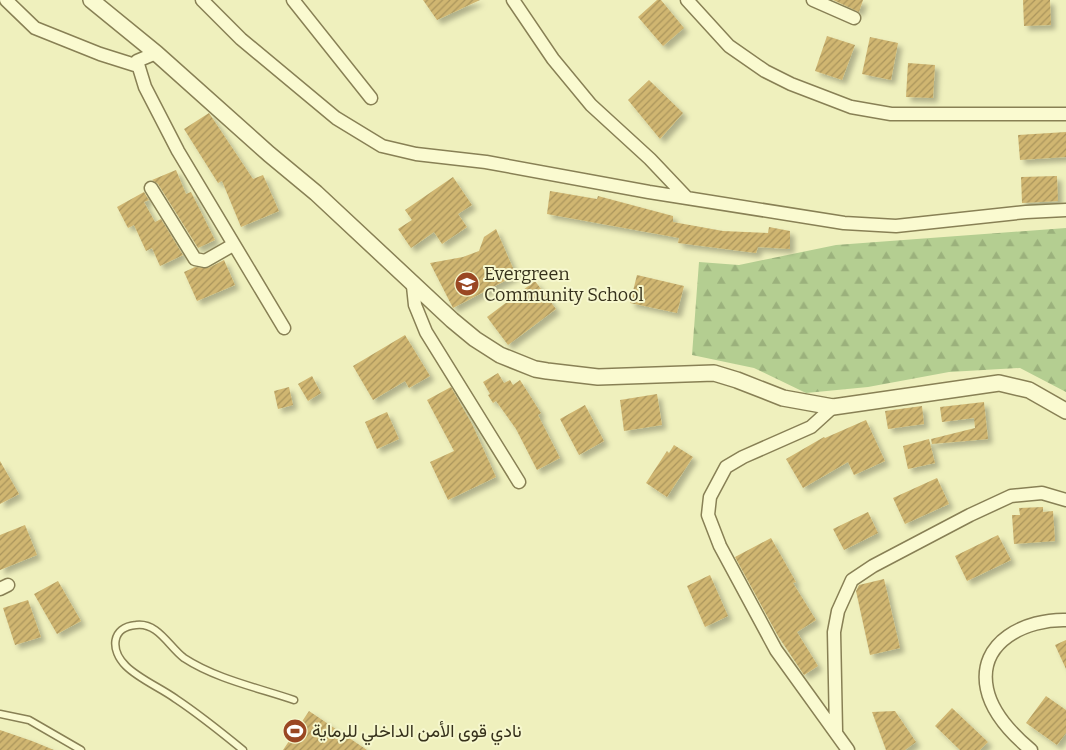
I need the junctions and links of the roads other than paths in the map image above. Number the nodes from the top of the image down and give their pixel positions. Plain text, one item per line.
1 (6, 0) edge
2 (91, 0) edge
3 (202, 0) edge
4 (293, 0) edge
5 (513, 0) edge
6 (686, 0) edge
7 (813, 0) edge
8 (854, 18) dead end
9 (156, 53) junction
10 (138, 66) junction
11 (372, 98) dead end
12 (1066, 114) edge
13 (151, 188) dead end
14 (687, 198) junction
15 (1066, 210) edge
16 (233, 245) junction
17 (413, 286) junction
18 (284, 328) dead end
19 (833, 407) junction
20 (1066, 411) edge
21 (519, 482) dead end
22 (1066, 500) edge
23 (1066, 620) edge
24 (294, 700) dead end
25 (0, 714) edge
26 (836, 731) junction
27 (81, 750) edge
28 (243, 750) edge
29 (848, 750) edge
30 (1031, 750) edge

1 - 10 street
2 - 9 street
3 - 14 street
4 - 11 street
5 - 14 street
6 - 12 street
7 - 8 street
9 - 10 street
9 - 17 street
10 - 16 street
13 - 16 street
14 - 15 street
16 - 18 street
17 - 19 street
17 - 21 street
19 - 20 street
19 - 26 street
22 - 26 street
23 - 30 street
24 - 28 lane
25 - 27 lane
26 - 29 street

